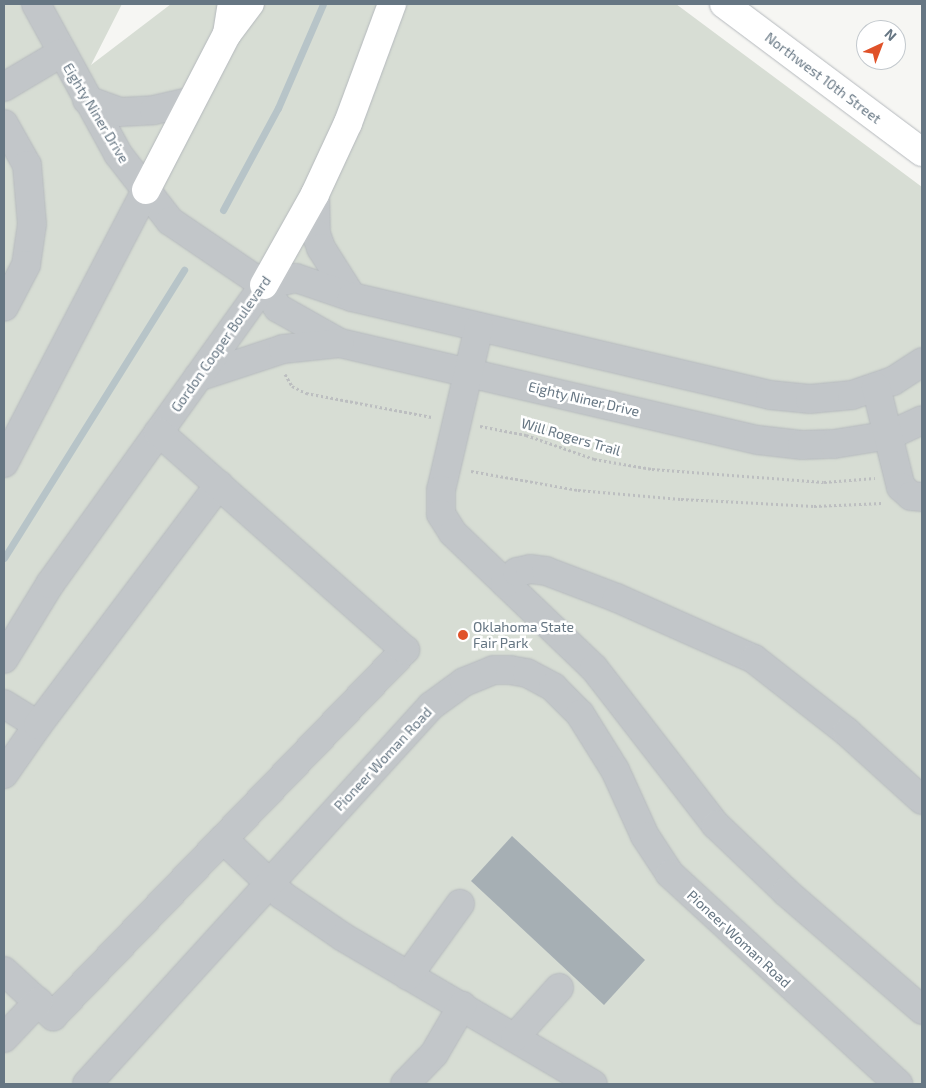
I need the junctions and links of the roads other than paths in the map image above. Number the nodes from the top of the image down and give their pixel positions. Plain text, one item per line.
1 (36, 4) edge
2 (232, 4) edge
3 (250, 4) edge
4 (392, 4) edge
5 (724, 4) edge
6 (227, 34) junction
7 (61, 53) junction
8 (4, 87) edge
9 (87, 100) junction
10 (190, 102) junction
11 (4, 124) edge
12 (922, 152) edge
13 (146, 190) junction
14 (315, 194) junction
15 (264, 285) junction
16 (352, 297) junction
17 (4, 306) edge
18 (479, 328) junction
19 (340, 343) junction
20 (922, 362) edge
21 (468, 372) junction
22 (198, 377) junction
23 (876, 387) junction
24 (922, 420) edge
25 (159, 432) junction
26 (890, 435) junction
27 (4, 464) edge
28 (219, 485) junction
29 (914, 495) edge
30 (505, 582) junction
31 (4, 659) edge
32 (4, 704) edge
33 (38, 725) junction
34 (4, 774) edge
35 (922, 800) edge
36 (223, 839) junction
37 (270, 884) junction
38 (460, 904) dead end
39 (4, 971) edge
40 (408, 976) junction
41 (559, 988) dead end
42 (38, 1002) junction
43 (462, 1006) junction
44 (922, 1010) edge
45 (515, 1037) junction
46 (4, 1038) edge
47 (415, 1081) edge
48 (87, 1084) edge
49 (593, 1084) edge
50 (898, 1084) edge

1 - 7 street, Eighty Niner Drive
2 - 6 main road
3 - 6 main road
4 - 14 main road, Gordon Cooper Boulevard
5 - 12 main road, Northwest 10th Street
6 - 10 main road
7 - 8 street
7 - 9 street, Eighty Niner Drive
9 - 10 street
9 - 13 street, Eighty Niner Drive
10 - 13 main road
11 - 17 street
13 - 15 street, Eighty Niner Drive
13 - 27 street
14 - 15 main road, Gordon Cooper Boulevard
14 - 16 street
15 - 16 street
15 - 19 street, Eighty Niner Drive
15 - 22 street, Gordon Cooper Boulevard
16 - 18 street
18 - 21 street
18 - 23 street
19 - 21 street, Eighty Niner Drive
19 - 22 street
20 - 23 street
21 - 26 street, Eighty Niner Drive
21 - 30 street
22 - 25 street, Gordon Cooper Boulevard
23 - 26 street
24 - 26 street, Eighty Niner Drive
25 - 28 street
25 - 31 street, Gordon Cooper Boulevard
26 - 29 street
28 - 33 street
28 - 36 street
30 - 35 street
30 - 44 street
32 - 33 street
33 - 34 street
36 - 37 street
36 - 42 street
37 - 40 street
37 - 48 street, Pioneer Woman Road
37 - 50 street, Pioneer Woman Road
38 - 40 street
39 - 42 street
40 - 43 street
41 - 45 street
42 - 46 street
43 - 45 street
43 - 47 street
45 - 49 street

